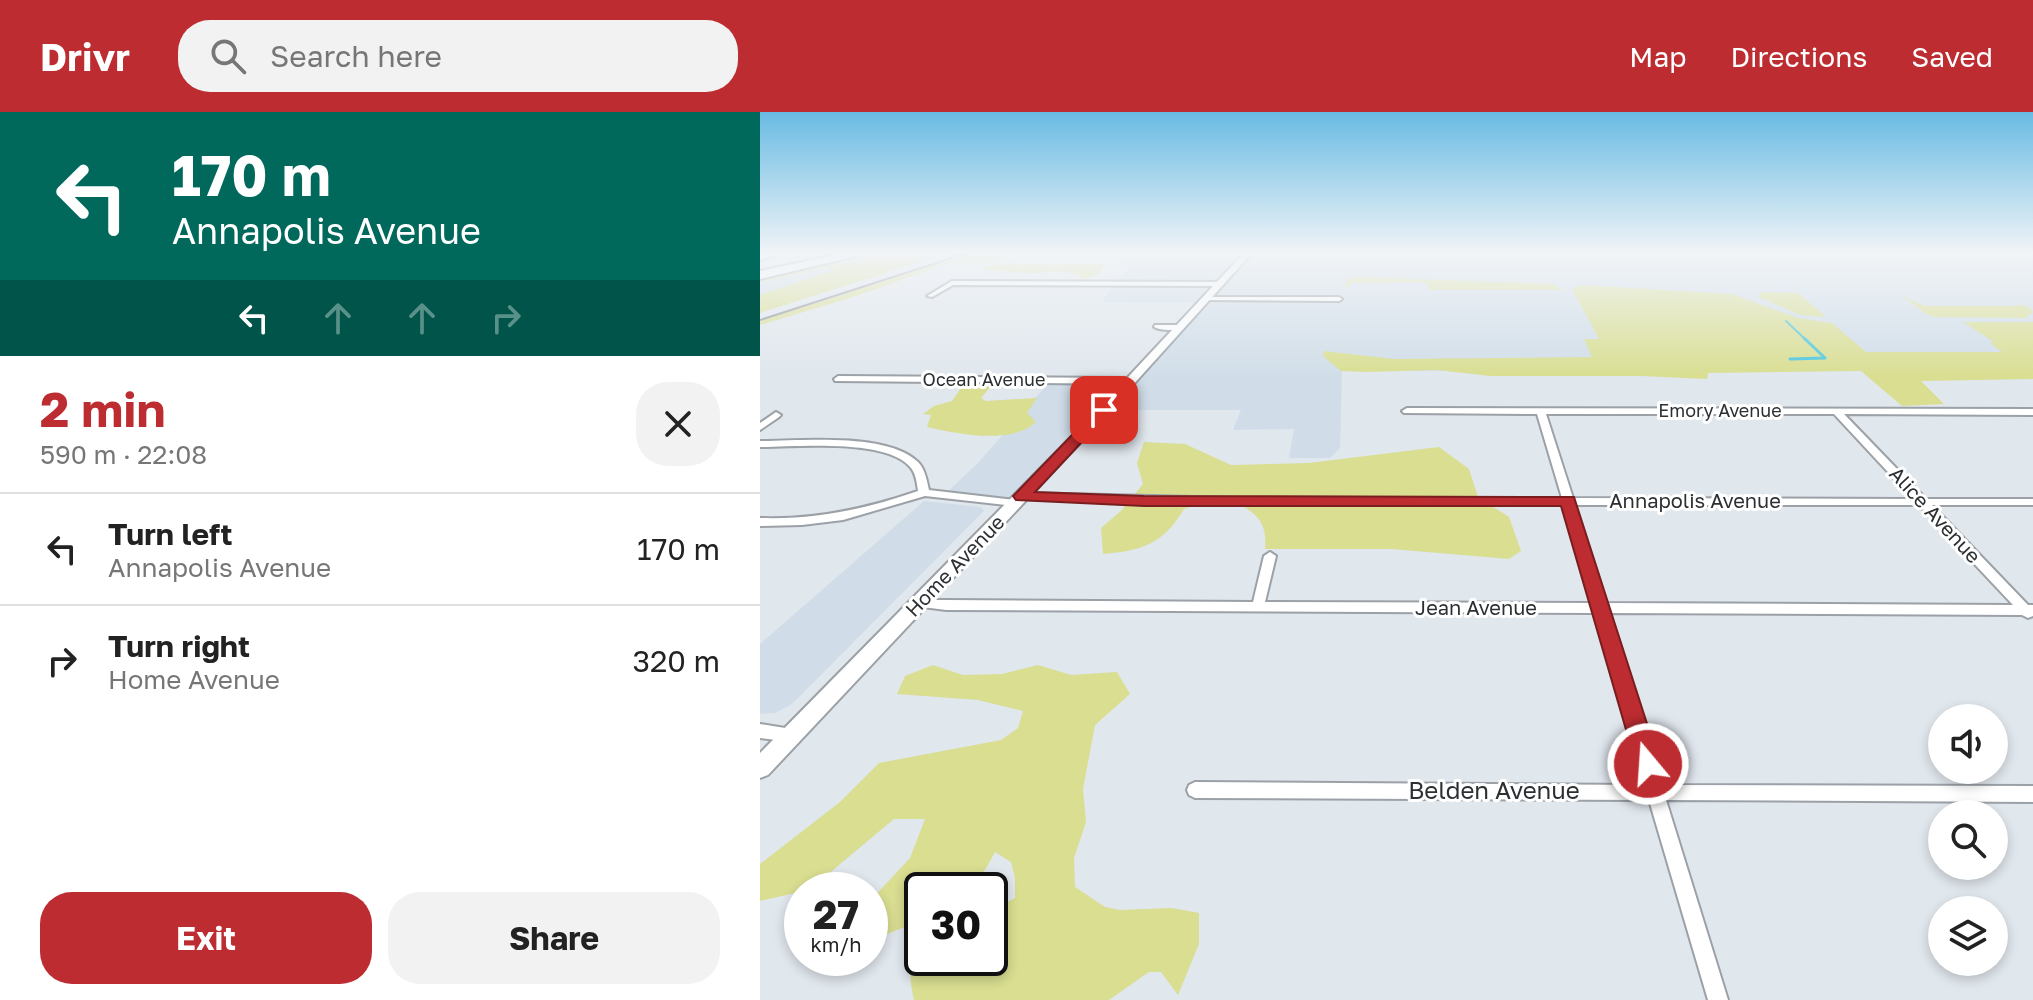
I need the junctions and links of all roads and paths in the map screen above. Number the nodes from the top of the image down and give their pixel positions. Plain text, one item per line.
1 (1209, 295) edge
2 (1206, 299) junction
3 (1339, 299) dead end
4 (1158, 327) dead end
5 (1180, 327) junction
6 (838, 379) dead end
7 (1130, 381) junction
8 (1407, 411) dead end
9 (1541, 411) junction
10 (1837, 412) junction
11 (2033, 412) edge
12 (776, 415) dead end
13 (760, 427) edge
14 (760, 444) edge
15 (924, 493) junction
16 (1018, 500) junction
17 (1568, 501) junction
18 (1923, 502) junction
19 (2033, 502) edge
20 (760, 522) edge
21 (1270, 556) dead end
22 (920, 603) junction
23 (1258, 606) junction
24 (1600, 608) junction
25 (2030, 613) edge
26 (760, 731) edge
27 (792, 735) junction
28 (760, 768) edge
29 (1195, 790) dead end
30 (1657, 792) junction
31 (2033, 794) edge
32 (1718, 1000) edge

1 - 2 street, Home Avenue
2 - 3 street
2 - 5 street, Home Avenue
4 - 5 street
5 - 7 street, Home Avenue
6 - 7 street, Ocean Avenue
7 - 16 street, Home Avenue
8 - 9 street, Emory Avenue
9 - 10 street, Emory Avenue
9 - 17 street
10 - 11 street, Emory Avenue
10 - 18 street, Alice Avenue
12 - 13 street
14 - 15 street
15 - 16 street, Annapolis Avenue
15 - 20 street
16 - 17 street, Annapolis Avenue
16 - 22 street, Home Avenue
17 - 18 street, Annapolis Avenue
17 - 24 street
18 - 19 street, Annapolis Avenue
18 - 25 street, Alice Avenue
21 - 23 street
22 - 23 street, Jean Avenue
22 - 27 street, Home Avenue
23 - 24 street, Jean Avenue
24 - 25 street, Jean Avenue
24 - 30 street
26 - 27 street
27 - 28 street, Home Avenue
29 - 30 street, Belden Avenue
30 - 31 street, Belden Avenue
30 - 32 street

